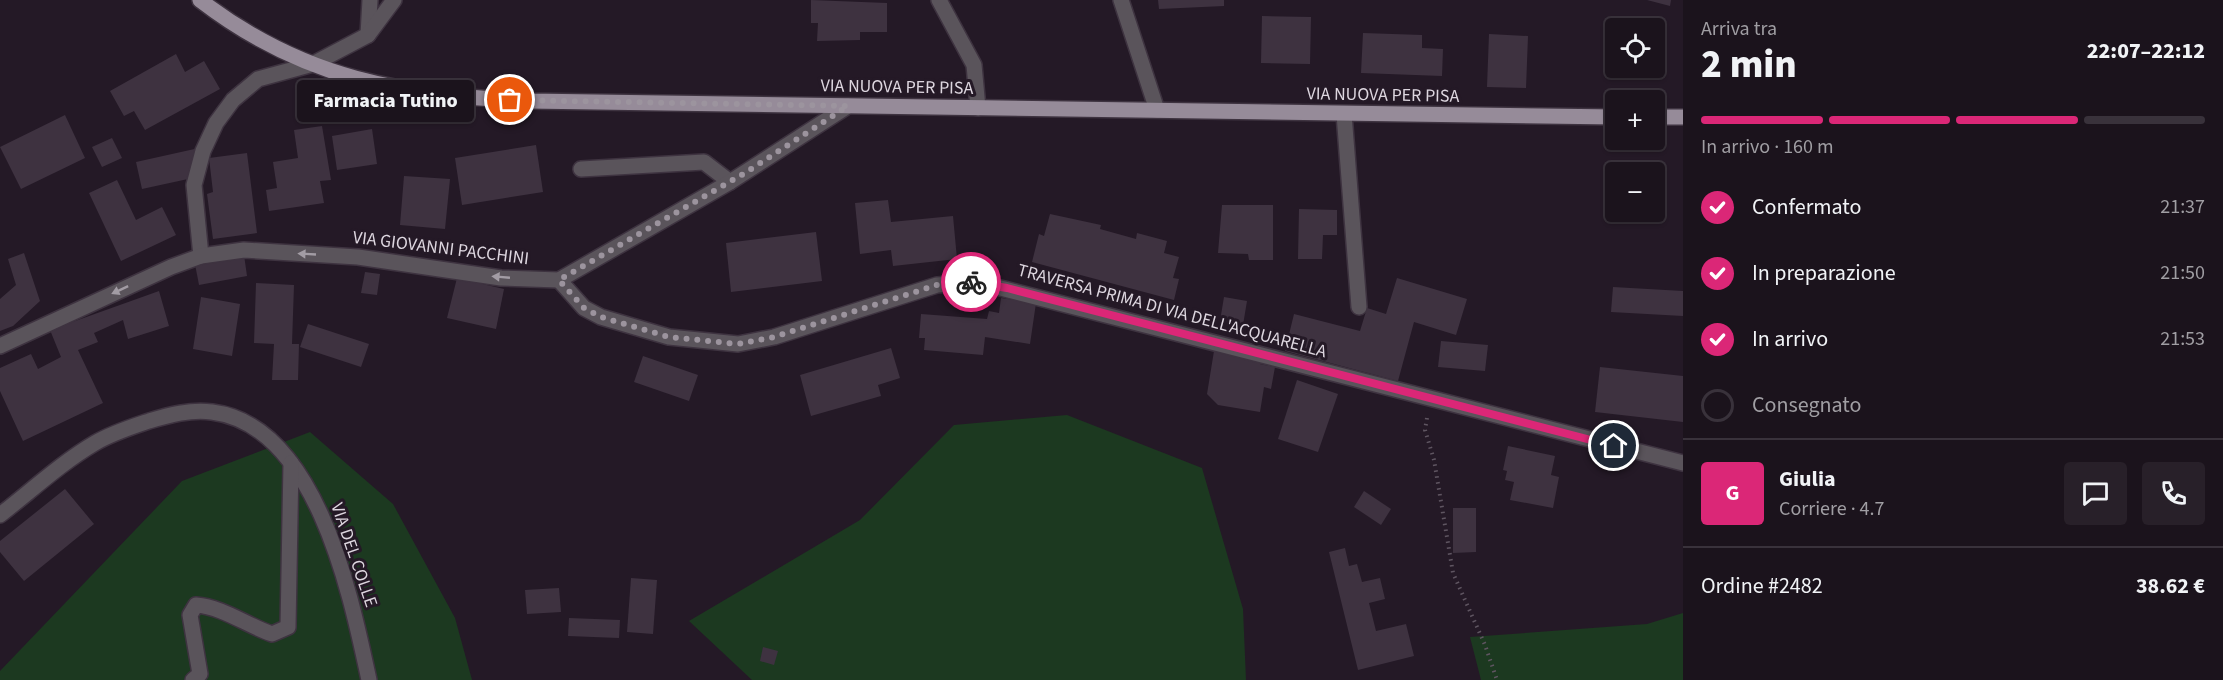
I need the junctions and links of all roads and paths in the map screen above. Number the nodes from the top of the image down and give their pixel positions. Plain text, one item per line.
1 (200, 0) edge
2 (370, 0) edge
3 (394, 0) edge
4 (939, 0) edge
5 (1121, 0) edge
6 (368, 35) junction
7 (313, 64) junction
8 (848, 106) junction
9 (978, 108) junction
10 (1157, 110) junction
11 (1344, 114) junction
12 (1605, 117) edge
13 (1665, 117) edge
14 (1683, 117) edge
15 (581, 170) dead end
16 (730, 182) junction
17 (201, 256) junction
18 (559, 280) junction
19 (1359, 306) dead end
20 (0, 346) edge
21 (1429, 399) junction
22 (1683, 463) edge
23 (291, 464) junction
24 (0, 515) edge
25 (193, 680) edge
26 (369, 680) edge
27 (1497, 680) edge

1 - 7 main road, VIA NUOVA PER PISA
2 - 6 street
3 - 6 street
4 - 9 street
5 - 10 street
6 - 7 street
7 - 8 main road, VIA NUOVA PER PISA
7 - 17 street
8 - 9 main road, VIA NUOVA PER PISA
8 - 16 street
9 - 10 main road, VIA NUOVA PER PISA
10 - 11 main road, VIA NUOVA PER PISA
11 - 12 main road, VIA NUOVA PER PISA
11 - 19 street
13 - 14 main road
15 - 16 street
16 - 18 street
18 -> 17 street, VIA GIOVANNI PACCHINI
17 -> 20 street, VIA GIOVANNI PACCHINI
18 - 21 street, TRAVERSA PRIMA DI VIA DELL'ACQUARELLA
21 - 22 street, TRAVERSA PRIMA DI VIA DELL'ACQUARELLA
21 - 27 path
23 - 24 street, VIA DEL COLLE
23 - 25 street
23 - 26 street, VIA DEL COLLE

